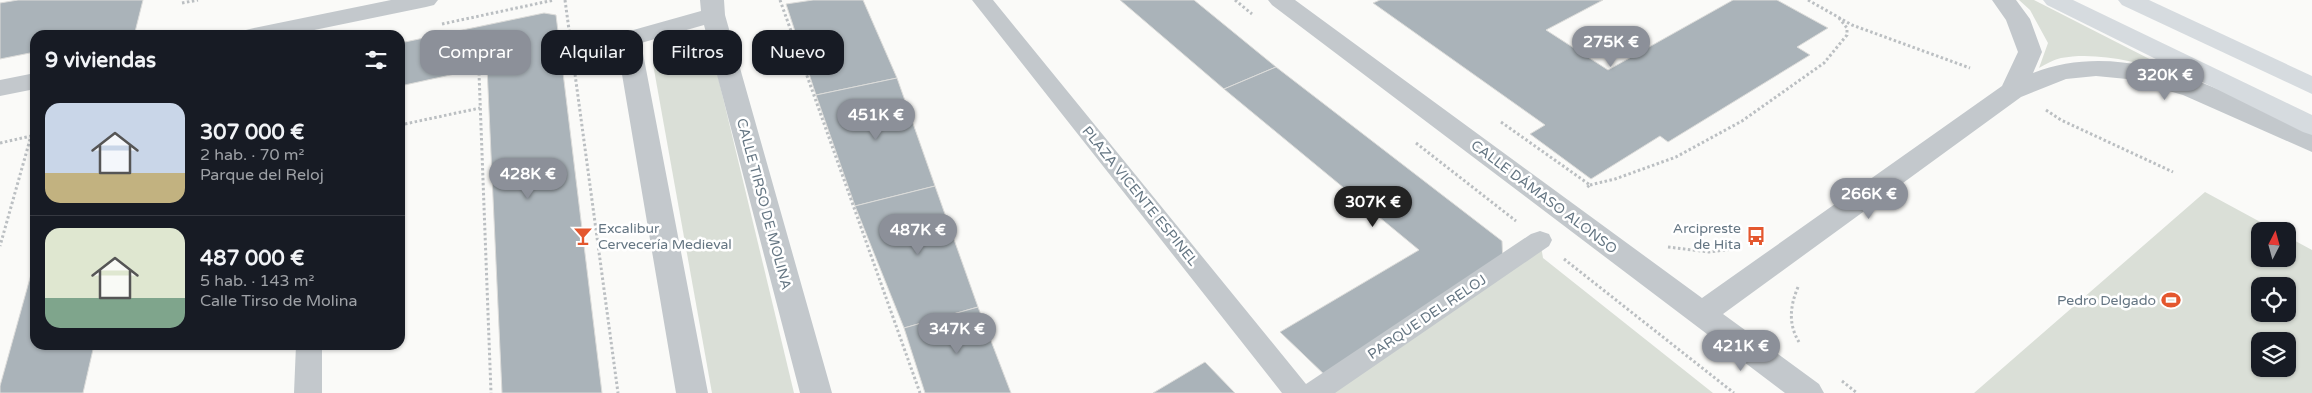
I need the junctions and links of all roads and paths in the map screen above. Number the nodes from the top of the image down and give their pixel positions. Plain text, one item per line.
1 (198, 0) edge
2 (426, 0) edge
3 (554, 0) edge
4 (565, 0) edge
5 (780, 0) edge
6 (982, 0) edge
7 (1235, 0) edge
8 (1280, 0) edge
9 (1808, 0) edge
10 (2004, 0) edge
11 (2055, 0) edge
12 (2130, 0) edge
13 (182, 3) dead end
14 (712, 7) edge
15 (344, 8) edge
16 (1258, 18) dead end
17 (1839, 18) junction
18 (441, 25) dead end
19 (271, 30) edge
20 (1970, 68) dead end
21 (479, 75) edge
22 (30, 82) edge
23 (2312, 86) edge
24 (0, 88) edge
25 (2012, 91) junction
26 (2040, 106) dead end
27 (480, 108) junction
28 (405, 124) edge
29 (2312, 126) edge
30 (30, 136) edge
31 (30, 140) edge
32 (1412, 140) dead end
33 (0, 143) edge
34 (2312, 143) edge
35 (2173, 172) dead end
36 (1590, 185) dead end
37 (1540, 240) junction
38 (0, 246) edge
39 (1665, 247) dead end
40 (1768, 265) junction
41 (1805, 282) dead end
42 (1701, 314) junction
43 (1802, 347) dead end
44 (309, 350) edge
45 (1837, 377) dead end
46 (308, 393) edge
47 (490, 393) edge
48 (618, 393) edge
49 (692, 393) edge
50 (816, 393) edge
51 (920, 393) edge
52 (1298, 393) edge
53 (1314, 393) edge
54 (1734, 393) edge
55 (1808, 393) edge
56 (1857, 393) edge

1 - 13 path
2 - 15 street
3 - 18 path
4 - 48 path
5 - 51 path
6 - 52 street, PLAZA VICENTE ESPINEL
7 - 16 path
8 - 42 street, CALLE DÁMASO ALONSO
9 - 17 path
10 - 25 street
11 - 29 main road
12 - 23 main road
14 - 49 street, CALLE TIRSO DE MOLINA
14 - 50 street, CALLE TIRSO DE MOLINA
15 - 19 street
17 - 20 path
17 - 36 path
21 - 27 path
22 - 24 street
25 - 34 street
25 - 40 street
26 - 35 path
27 - 28 path
27 - 47 path
30 - 33 path
31 - 38 path
32 - 37 path
37 - 53 street, PARQUE DEL RELOJ
37 - 54 path
39 - 40 path
40 - 42 street
41 - 43 path
42 - 55 street, CALLE DÁMASO ALONSO
44 - 46 street
45 - 56 path

